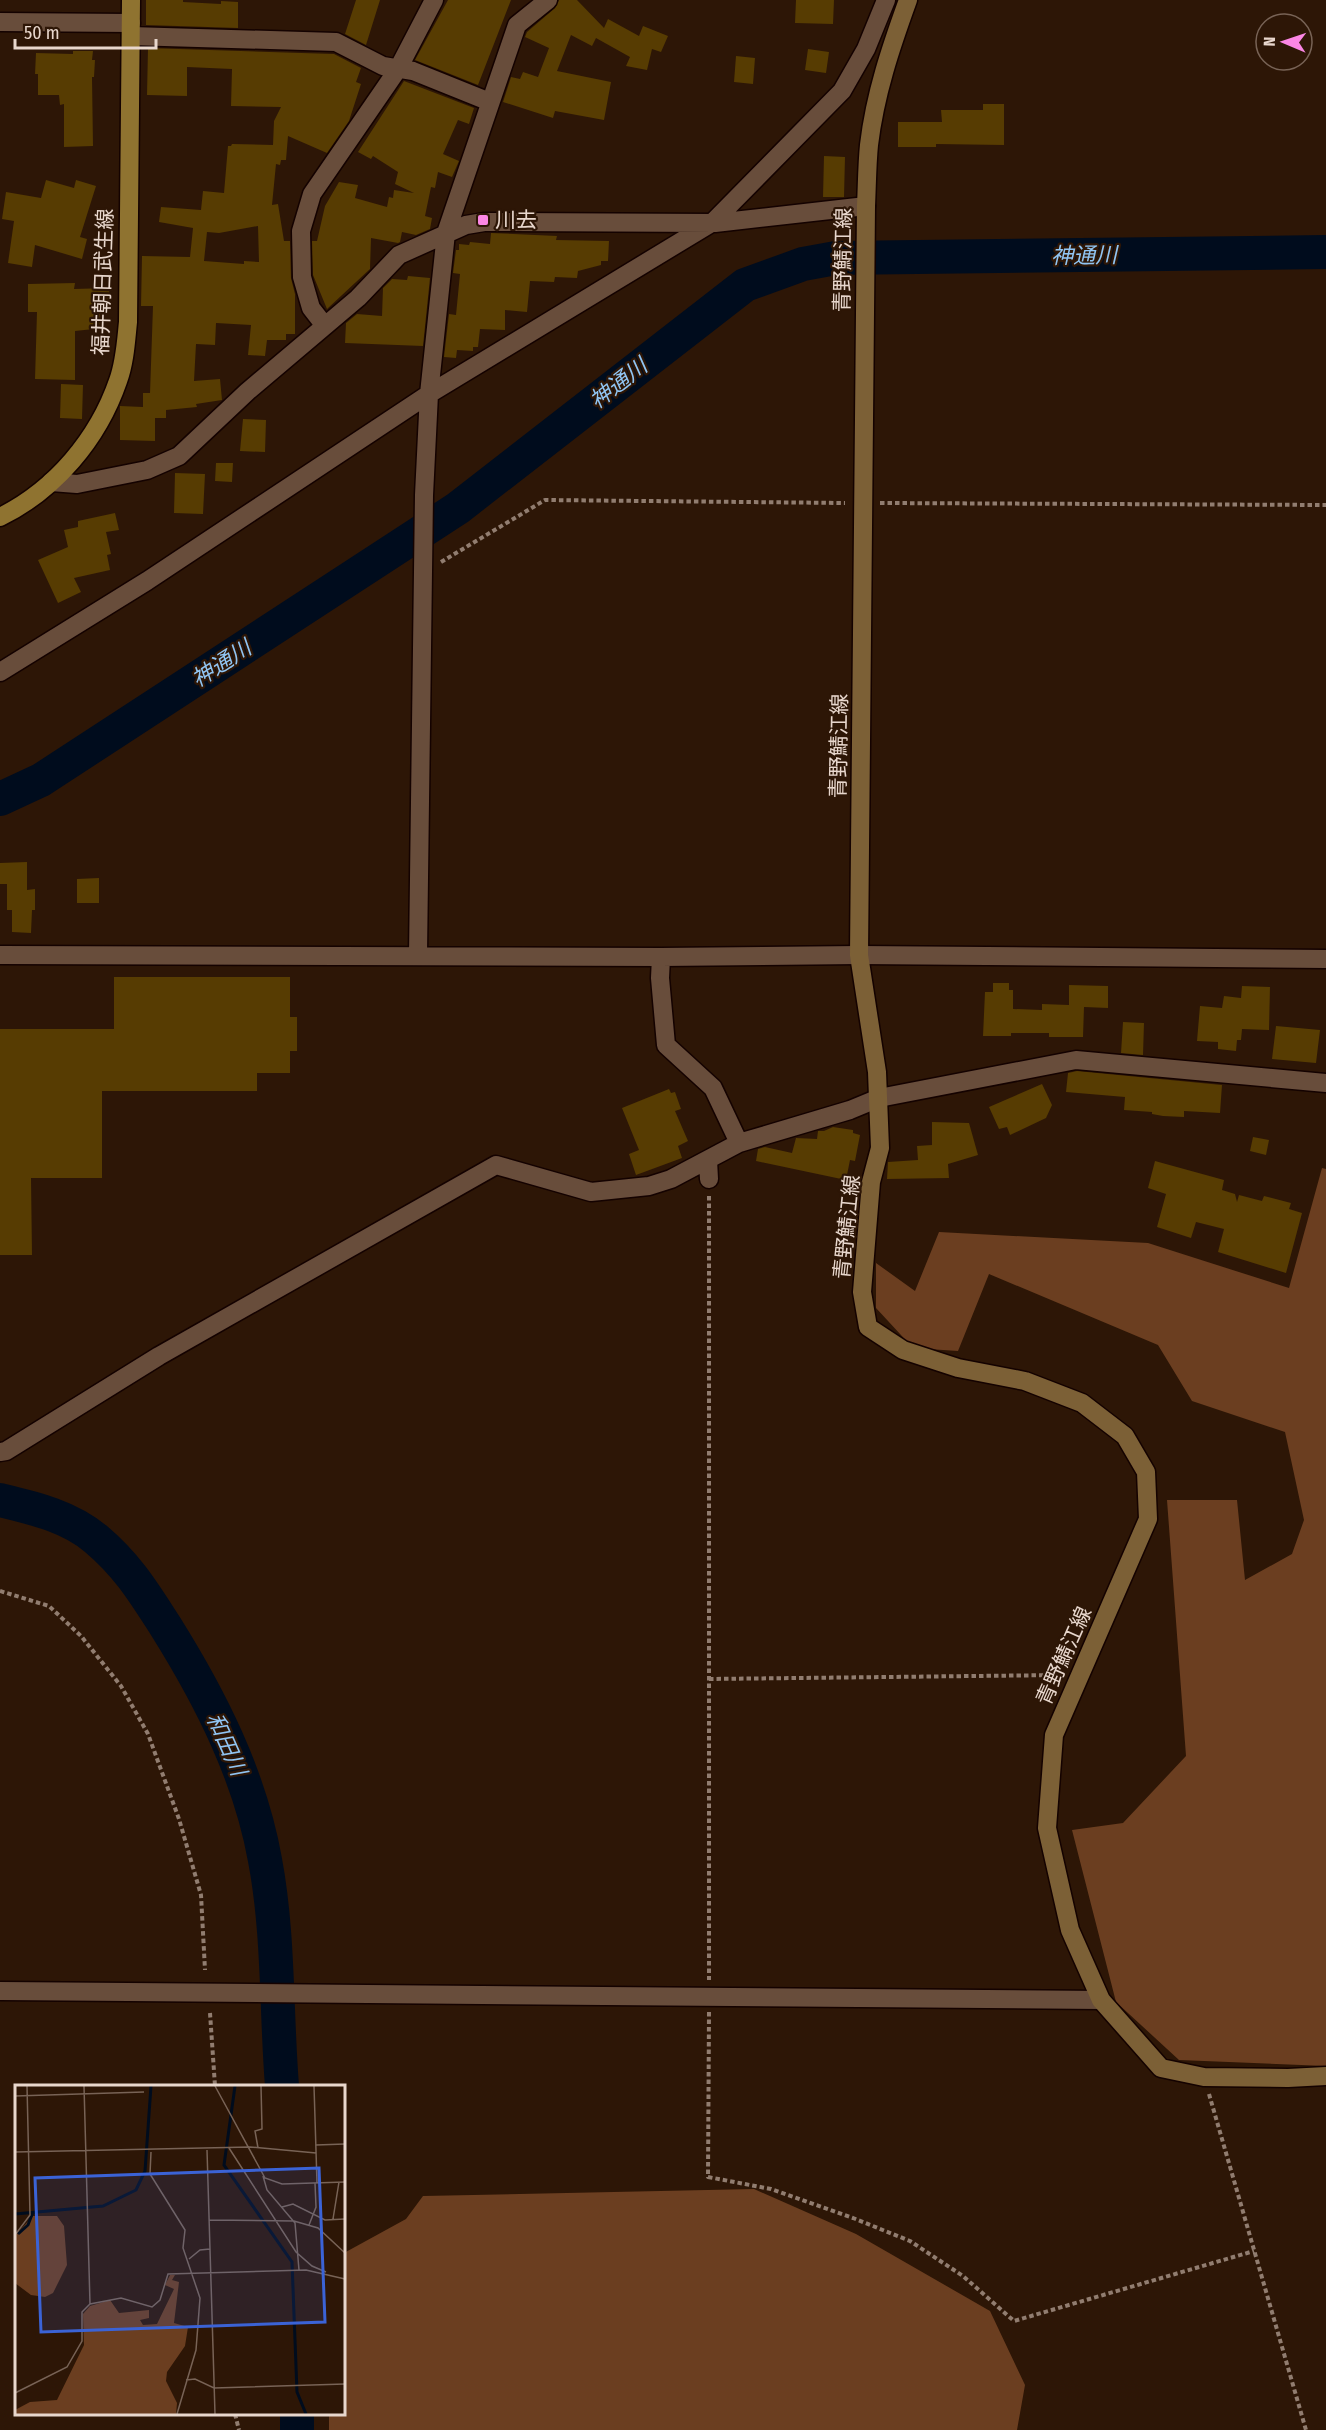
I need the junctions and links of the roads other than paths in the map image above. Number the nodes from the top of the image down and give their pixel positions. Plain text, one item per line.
1 (131, 0) edge
2 (434, 0) edge
3 (548, 0) edge
4 (886, 0) edge
5 (908, 0) edge
6 (0, 22) edge
7 (131, 30) junction
8 (398, 69) junction
9 (489, 102) junction
10 (866, 212) junction
11 (713, 222) junction
12 (446, 233) junction
13 (325, 326) junction
14 (429, 394) junction
15 (51, 482) junction
16 (0, 517) edge
17 (0, 672) edge
18 (0, 955) edge
19 (418, 955) junction
20 (859, 955) junction
21 (661, 957) junction
22 (1326, 959) edge
23 (1326, 1083) edge
24 (879, 1098) junction
25 (739, 1143) junction
26 (708, 1160) junction
27 (709, 1179) road end
28 (0, 1452) edge
29 (0, 1990) edge
30 (1101, 2000) junction
31 (1326, 2076) edge

1 - 7 main road, 福井朝日武生線
2 - 8 street
3 - 9 street
4 - 11 street
5 - 10 main road, 青野鯖江線
6 - 7 street
7 - 8 street
7 - 15 main road, 福井朝日武生線
8 - 9 street
8 - 13 street
9 - 12 street
10 - 11 street
10 - 20 main road, 青野鯖江線
11 - 12 street
11 - 14 street
12 - 13 street
12 - 14 street
13 - 15 street
14 - 17 street
14 - 19 street
15 - 16 main road, 福井朝日武生線
18 - 19 street
19 - 21 street
20 - 21 street
20 - 22 street
20 - 24 main road, 青野鯖江線
21 - 25 street
23 - 24 street
24 - 25 street
24 - 30 main road, 青野鯖江線
25 - 26 street
26 - 27 street
26 - 28 street
29 - 30 street
30 - 31 main road, 青野鯖江線

